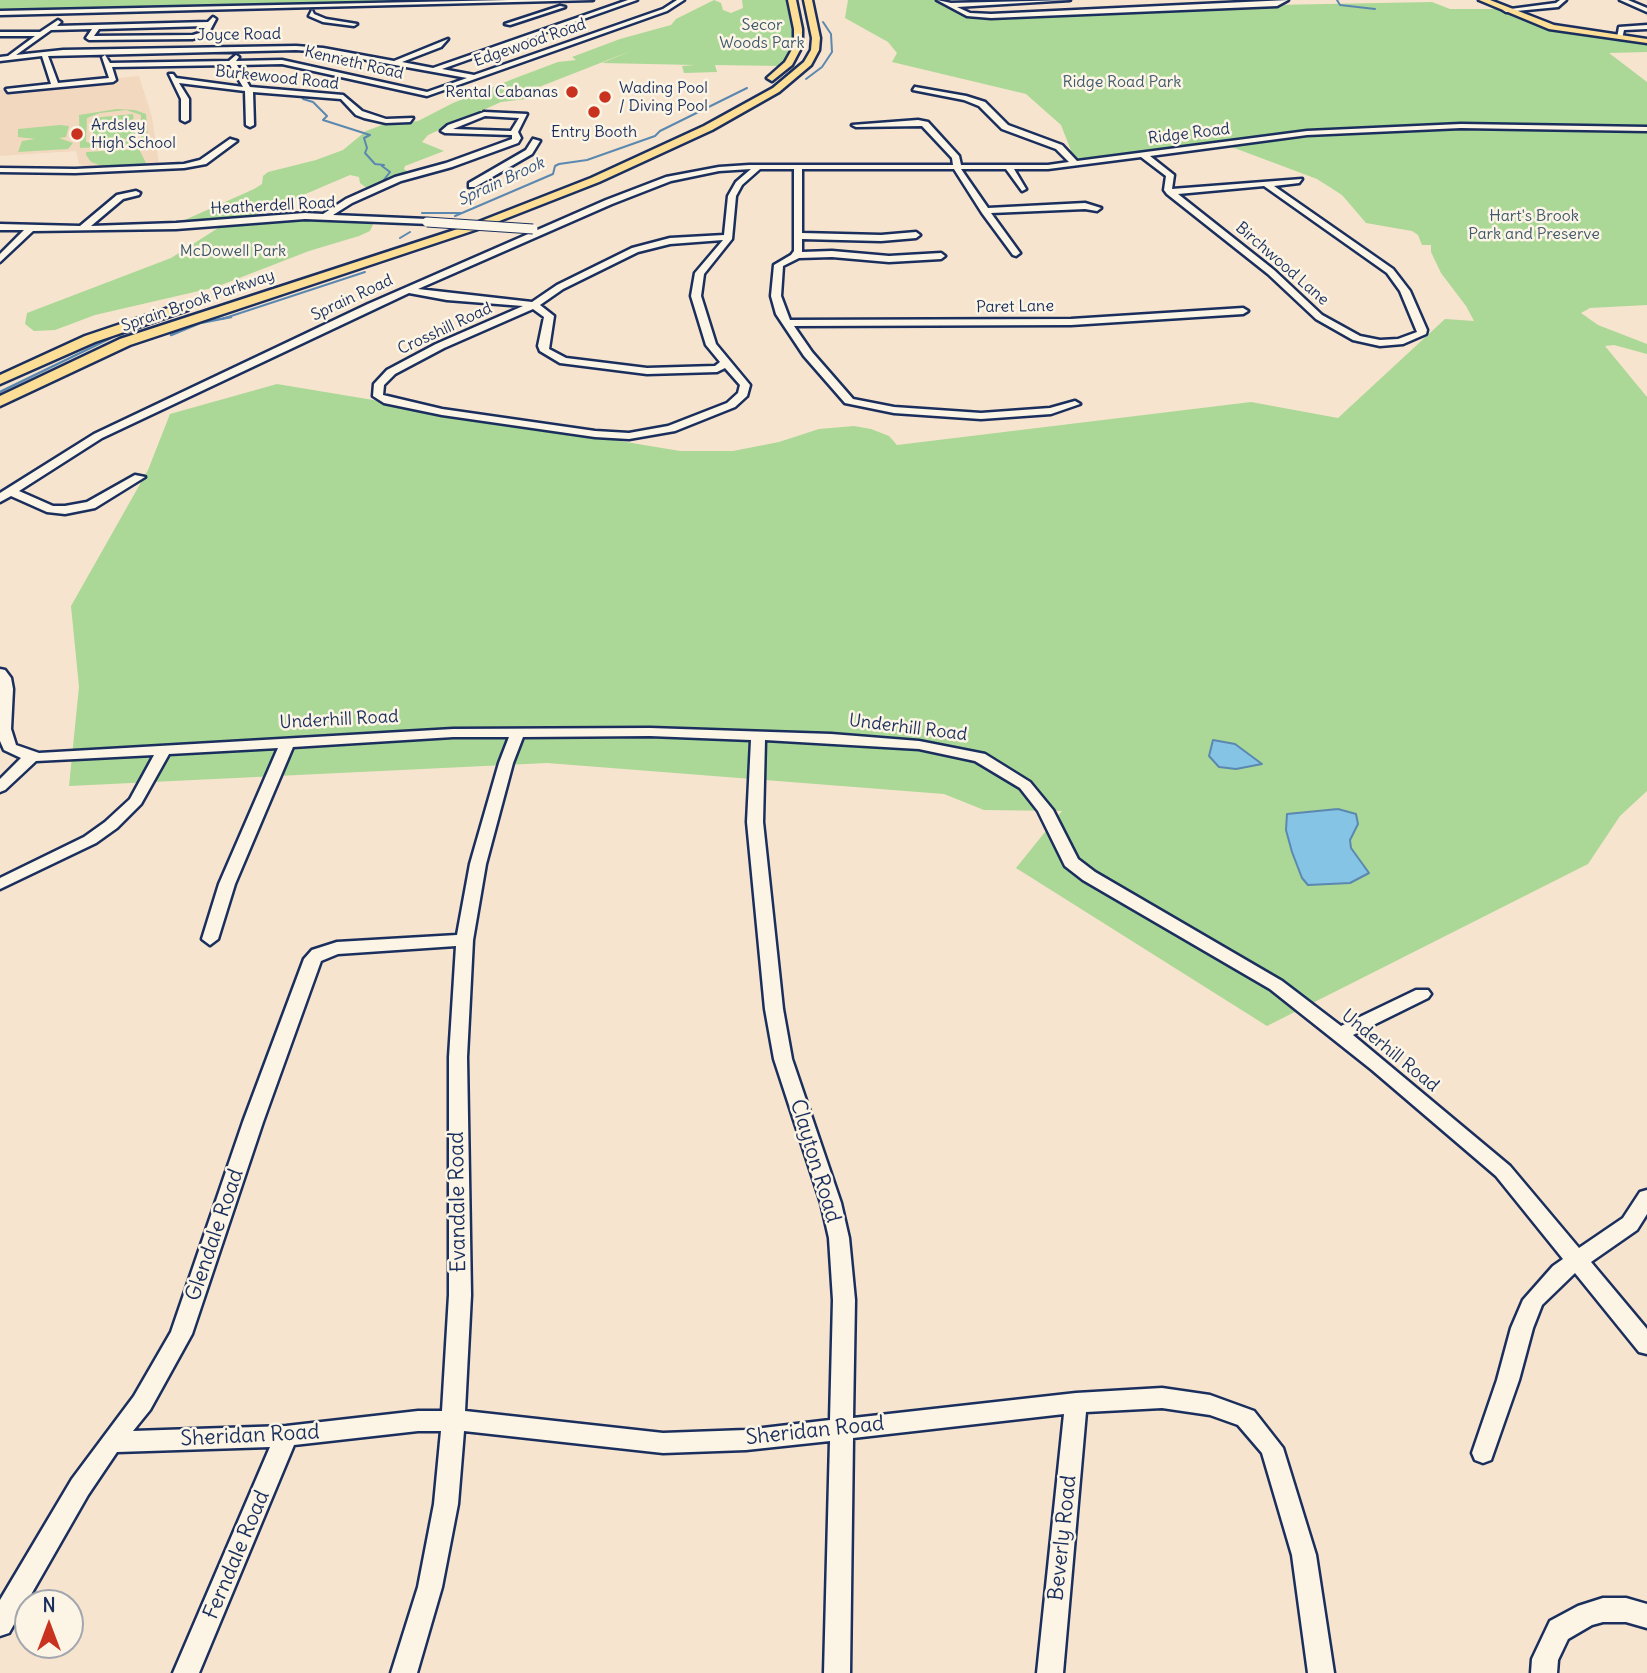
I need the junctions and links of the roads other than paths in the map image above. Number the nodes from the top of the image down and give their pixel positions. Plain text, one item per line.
1 (573, 0) edge
2 (590, 0) edge
3 (634, 0) edge
4 (681, 0) edge
5 (792, 0) edge
6 (808, 0) edge
7 (940, 0) edge
8 (1067, 0) edge
9 (1136, 0) edge
10 (1285, 0) edge
11 (1483, 0) edge
12 (1563, 0) edge
13 (1623, 0) edge
14 (992, 1) edge
15 (1040, 1) edge
16 (503, 3) junction
17 (948, 5) junction
18 (218, 9) junction
19 (314, 9) junction
20 (1146, 9) junction
21 (1506, 10) junction
22 (1647, 10) edge
23 (359, 11) dead end
24 (70, 12) junction
25 (0, 13) edge
26 (210, 24) junction
27 (354, 24) dead end
28 (508, 24) junction
29 (97, 27) junction
30 (1647, 27) edge
31 (50, 28) junction
32 (554, 29) junction
33 (567, 31) dead end
34 (580, 33) dead end
35 (0, 34) edge
36 (42, 34) junction
37 (594, 35) junction
38 (141, 38) junction
39 (1620, 38) junction
40 (446, 40) dead end
41 (1646, 41) edge
42 (511, 43) junction
43 (11, 47) dead end
44 (23, 47) junction
45 (243, 48) junction
46 (103, 51) junction
47 (130, 51) junction
48 (44, 53) junction
49 (9, 58) junction
50 (0, 59) edge
51 (232, 62) junction
52 (394, 62) junction
53 (166, 64) junction
54 (107, 65) junction
55 (321, 70) junction
56 (434, 70) junction
57 (476, 77) junction
58 (175, 80) junction
59 (55, 86) junction
60 (915, 89) dead end
61 (8, 90) dead end
62 (250, 90) junction
63 (426, 94) joint
64 (343, 97) junction
65 (184, 120) dead end
66 (411, 120) dead end
67 (250, 125) dead end
68 (856, 125) dead end
69 (1647, 129) edge
70 (516, 134) junction
71 (233, 141) dead end
72 (536, 141) dead end
73 (1142, 154) junction
74 (1074, 163) junction
75 (957, 166) junction
76 (758, 167) junction
77 (798, 167) junction
78 (1009, 167) junction
79 (734, 168) joint
80 (0, 170) edge
81 (1299, 181) dead end
82 (1266, 184) junction
83 (472, 185) dead end
84 (1022, 189) dead end
85 (1170, 192) junction
86 (136, 193) dead end
87 (1097, 208) dead end
88 (985, 211) junction
89 (326, 216) junction
90 (0, 227) edge
91 (31, 228) junction
92 (83, 228) junction
93 (546, 230) junction
94 (916, 235) dead end
95 (799, 236) junction
96 (728, 237) junction
97 (1016, 253) dead end
98 (797, 255) junction
99 (941, 256) dead end
100 (0, 259) edge
101 (408, 290) junction
102 (534, 305) junction
103 (1243, 312) dead end
104 (786, 323) junction
105 (727, 362) junction
106 (717, 369) junction
107 (735, 371) junction
108 (0, 380) edge
109 (0, 402) edge
110 (1075, 404) dead end
111 (139, 477) dead end
112 (12, 492) junction
113 (0, 499) edge
114 (0, 673) edge
115 (518, 732) junction
116 (758, 736) junction
117 (288, 742) junction
118 (164, 750) junction
119 (33, 755) junction
120 (0, 787) edge
121 (0, 884) edge
122 (210, 939) dead end
123 (465, 940) junction
124 (1422, 994) dead end
125 (1340, 1034) junction
126 (1647, 1198) edge
127 (1576, 1260) junction
128 (1647, 1345) edge
129 (1076, 1403) junction
130 (453, 1422) junction
131 (840, 1429) junction
132 (286, 1436) junction
133 (111, 1442) junction
134 (1483, 1453) dead end
135 (1647, 1616) edge
136 (0, 1624) edge
137 (186, 1673) edge
138 (404, 1673) edge
139 (837, 1673) edge
140 (1050, 1673) edge
141 (1321, 1673) edge
142 (1544, 1673) edge

1 - 2 street
1 - 16 street
1 - 28 street
3 - 32 street
4 - 37 street, Edgewood Road
5 - 108 highway, Sprain Brook Parkway
6 - 109 highway, Sprain Brook Parkway
7 - 17 street
8 - 15 street
9 - 20 street
10 - 20 street
11 - 21 main road
12 - 21 street
13 - 22 street
14 - 15 street
14 - 17 street
16 - 19 street
16 - 28 street
17 - 20 street
18 - 19 street
18 - 24 street
18 - 26 street
19 - 23 street
19 - 27 street
21 - 39 main road
24 - 25 street
24 - 31 street
26 - 29 street
26 - 38 street
28 - 42 street
29 - 31 street
29 - 38 street
30 - 39 street
31 - 36 street
32 - 33 street
32 - 42 street
34 - 37 street
35 - 36 street
36 - 44 street
37 - 57 street, Edgewood Road
38 - 47 street
39 - 41 main road
40 - 52 street
42 - 56 street
43 - 44 street
44 - 49 street
45 - 47 street, Joyce Road
45 - 51 street
45 - 52 street, Joyce Road
46 - 47 street, Joyce Road
46 - 48 street, Joyce Road
46 - 54 street
48 - 49 street, Joyce Road
48 - 59 street
49 - 50 street, Joyce Road
51 - 53 street, Kenneth Road
51 - 55 street, Kenneth Road
51 - 62 street
52 - 56 street, Joyce Road
53 - 54 street, Kenneth Road
53 - 58 street
54 - 59 street
55 - 63 street, Kenneth Road
55 - 64 street
56 - 57 street, Joyce Road
57 - 63 street, Edgewood Road
58 - 62 street, Burkewood Road
58 - 65 street
59 - 61 street
60 - 74 street
62 - 64 street, Burkewood Road
62 - 67 street
64 - 66 street, Burkewood Road
68 - 75 street
69 - 73 street, Ridge Road
70 - 70 street
70 - 89 street
71 - 80 street
72 - 83 street
73 - 74 street, Ridge Road
73 - 85 street, Birchwood Lane
74 - 78 street, Ridge Road
75 - 77 street, Ridge Road
75 - 78 street, Ridge Road
75 - 88 street
76 - 77 street, Ridge Road
76 - 79 street, Ridge Road
76 - 96 street
77 - 95 street
78 - 84 street
79 - 93 street, Sprain Road
81 - 82 street
82 - 85 street
82 - 85 street, Birchwood Lane
86 - 92 street
87 - 88 street
88 - 97 street
89 - 92 street, Heatherdell Road
89 - 93 street, Heatherdell Road, bridge
90 - 91 street, Heatherdell Road
91 - 92 street, Heatherdell Road
91 - 100 street
93 - 101 street, Sprain Road
94 - 95 street
95 - 98 street
96 - 102 street, Crosshill Road
96 - 105 street
98 - 99 street
98 - 104 street
101 - 102 street
101 - 112 street, Sprain Road
102 - 106 street
102 - 107 street, Crosshill Road
103 - 104 street, Paret Lane
104 - 110 street
105 - 106 street
105 - 107 street
106 - 107 street
111 - 112 street
112 - 113 street, Sprain Road
114 - 119 street
115 - 116 street, Underhill Road
115 - 117 street, Underhill Road
115 - 123 street, Evandale Road
116 - 125 street, Underhill Road
116 - 131 street, Clayton Road
117 - 118 street, Underhill Road
117 - 122 street
118 - 119 street, Underhill Road
118 - 121 street
119 - 120 street
123 - 130 street, Evandale Road
123 - 133 street, Glendale Road
124 - 125 street
125 - 127 street, Underhill Road
126 - 127 street
127 - 128 street, Underhill Road
127 - 134 street
129 - 131 street, Sheridan Road
129 - 140 street, Beverly Road
129 - 141 street, Sheridan Road
130 - 131 street, Sheridan Road
130 - 132 street, Sheridan Road
130 - 138 street, Evandale Road
131 - 139 street, Clayton Road
132 - 133 street, Sheridan Road
132 - 137 street, Ferndale Road
133 - 136 street, Glendale Road
135 - 142 street

